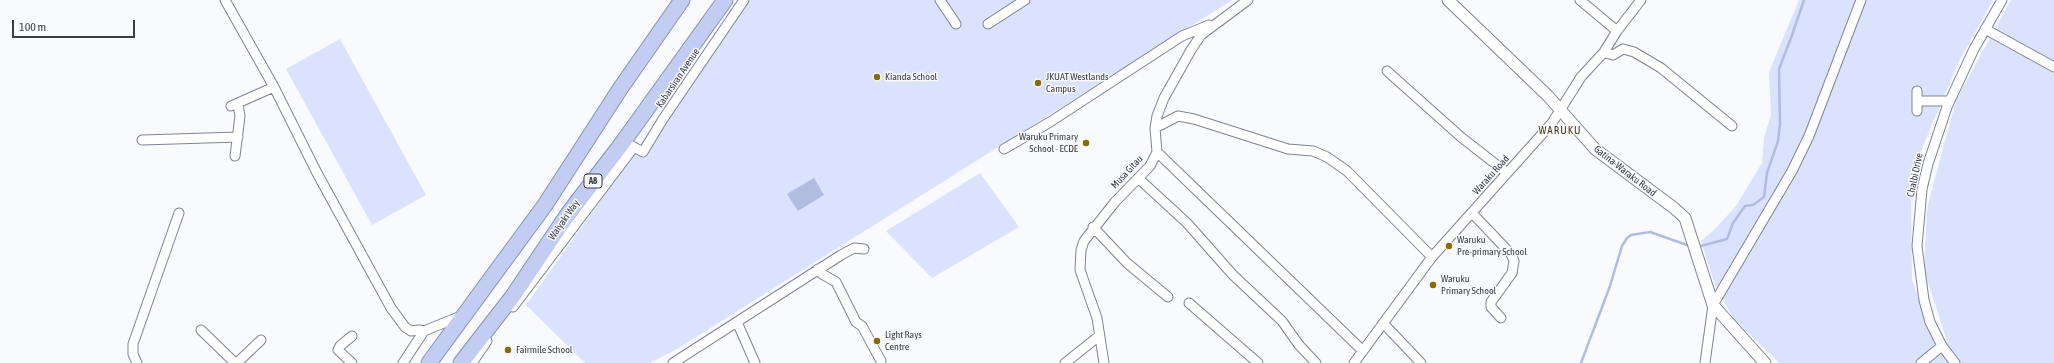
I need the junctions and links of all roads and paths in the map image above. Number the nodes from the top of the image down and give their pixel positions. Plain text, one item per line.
1 (225, 0) edge
2 (682, 0) edge
3 (725, 0) edge
4 (744, 0) edge
5 (940, 0) edge
6 (1025, 0) edge
7 (1248, 0) edge
8 (1448, 0) edge
9 (1580, 0) edge
10 (1641, 0) edge
11 (1861, 0) edge
12 (2002, 0) edge
13 (1216, 23) junction
14 (956, 24) dead end
15 (988, 24) dead end
16 (1985, 29) junction
17 (1617, 31) junction
18 (1604, 52) junction
19 (2054, 67) edge
20 (1387, 71) dead end
21 (274, 87) junction
22 (1917, 91) dead end
23 (1917, 101) junction
24 (1949, 101) junction
25 (1559, 110) junction
26 (1917, 111) dead end
27 (1732, 126) dead end
28 (1155, 128) junction
29 (238, 137) junction
30 (142, 140) dead end
31 (628, 144) junction
32 (1004, 149) dead end
33 (1157, 152) junction
34 (235, 156) dead end
35 (1507, 173) junction
36 (1138, 178) junction
37 (178, 213) dead end
38 (1472, 213) junction
39 (1093, 227) junction
40 (864, 249) dead end
41 (1432, 257) junction
42 (818, 270) junction
43 (1168, 297) dead end
44 (1189, 303) dead end
45 (1713, 305) junction
46 (462, 316) junction
47 (1501, 318) dead end
48 (737, 322) junction
49 (1384, 323) junction
50 (201, 330) dead end
51 (424, 331) junction
52 (352, 336) dead end
53 (1099, 336) junction
54 (261, 340) dead end
55 (1942, 346) junction
56 (1363, 351) junction
57 (1104, 359) edge
58 (881, 361) dead end
59 (137, 363) edge
60 (236, 363) edge
61 (352, 363) edge
62 (402, 363) edge
63 (429, 363) edge
64 (461, 363) edge
65 (472, 363) edge
66 (673, 363) edge
67 (755, 363) edge
68 (1065, 363) edge
69 (1258, 363) edge
70 (1316, 363) edge
71 (1354, 363) edge
72 (1421, 363) edge
73 (1705, 363) edge
74 (1765, 363) edge
75 (1921, 363) edge
76 (1955, 363) edge

1 - 21 street
2 - 46 highway
3 - 31 highway, Waiyaki Way / A8
4 - 31 street, Kabarsiran Avenue
5 - 14 street
6 - 15 street
7 - 13 street, Musa Gitau
8 - 25 street, Gatina-Waraku Road
9 - 17 street
10 - 17 street, Waraku Road
11 - 45 street
12 - 16 street, Chalbi Drive
13 - 28 street, Musa Gitau
13 - 32 street
16 - 19 street
16 - 24 street, Chalbi Drive
17 - 18 street, Waraku Road
18 - 25 street, Waraku Road
18 - 27 street
20 - 35 street
21 - 29 street
21 - 51 street
22 - 23 street
23 - 24 street
23 - 26 street
24 - 55 street, Chalbi Drive
25 - 35 street, Waraku Road
25 - 45 street, Gatina-Waraku Road
28 - 33 street, Musa Gitau
28 - 41 street
29 - 30 street
29 - 34 street
31 - 64 highway, Waiyaki Way / A8
31 - 65 street
33 - 36 street, Musa Gitau
33 - 56 street
35 - 38 street, Waraku Road
36 - 39 street, Musa Gitau
36 - 70 street
37 - 59 street
38 - 41 street, Waraku Road
38 - 47 street
39 - 43 street
39 - 53 street, Musa Gitau
40 - 42 street
41 - 49 street, Waraku Road
42 - 48 street
42 - 58 street
44 - 69 street
45 - 73 street
45 - 74 street, Gatina-Waraku Road
46 - 51 street
46 - 63 highway
48 - 66 street
48 - 67 street
49 - 56 street, Waraku Road
49 - 72 street
50 - 60 street
51 - 62 street
52 - 61 street
53 - 57 street, Musa Gitau
53 - 68 street
54 - 60 street
55 - 75 street
55 - 76 street, Chalbi Drive
56 - 71 street, Waraku Road

